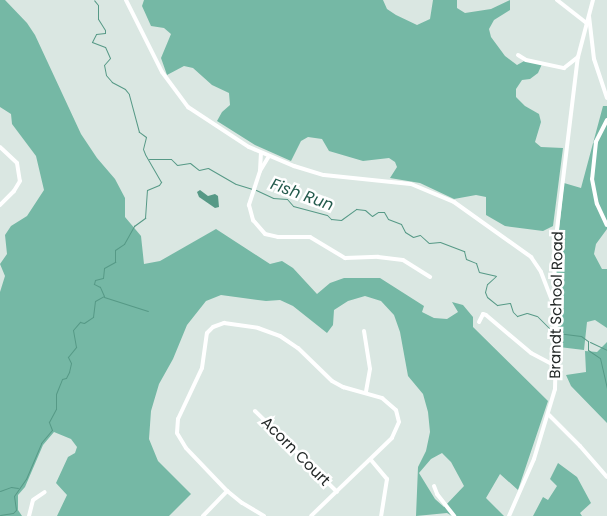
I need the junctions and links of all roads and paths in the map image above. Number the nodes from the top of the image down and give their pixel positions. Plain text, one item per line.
1 (126, 0) edge
2 (558, 0) edge
3 (593, 0) edge
4 (589, 14) junction
5 (586, 23) junction
6 (518, 55) dead end
7 (578, 57) junction
8 (607, 98) edge
9 (607, 120) edge
10 (0, 147) edge
11 (261, 153) junction
12 (269, 156) junction
13 (260, 171) junction
14 (0, 205) edge
15 (607, 224) edge
16 (430, 277) dead end
17 (555, 309) junction
18 (479, 322) dead end
19 (364, 331) dead end
20 (557, 367) junction
21 (366, 392) junction
22 (254, 411) dead end
23 (549, 414) junction
24 (371, 460) junction
25 (607, 477) edge
26 (434, 486) dead end
27 (227, 491) junction
28 (45, 492) dead end
29 (337, 492) junction
30 (29, 516) edge
31 (203, 516) edge
32 (264, 516) edge
33 (311, 516) edge
34 (382, 516) edge
35 (454, 516) edge
36 (509, 516) edge

1 - 11 street
2 - 5 street
3 - 4 street, Brandt School Road
4 - 5 street, Brandt School Road
4 - 8 street
5 - 7 street, Brandt School Road
6 - 7 street
7 - 17 street, Brandt School Road
9 - 15 street
10 - 14 street
11 - 12 street
11 - 13 street
12 - 13 street
12 - 17 street
13 - 16 street
17 - 20 street, Brandt School Road
18 - 20 street
19 - 21 street
20 - 23 street, Brandt School Road
21 - 24 street
21 - 27 street
22 - 29 street, Acorn Court
23 - 25 street
23 - 36 street, Brandt School Road
24 - 29 street
24 - 34 street
26 - 35 street
27 - 31 street
27 - 32 street
28 - 30 street
29 - 33 street

